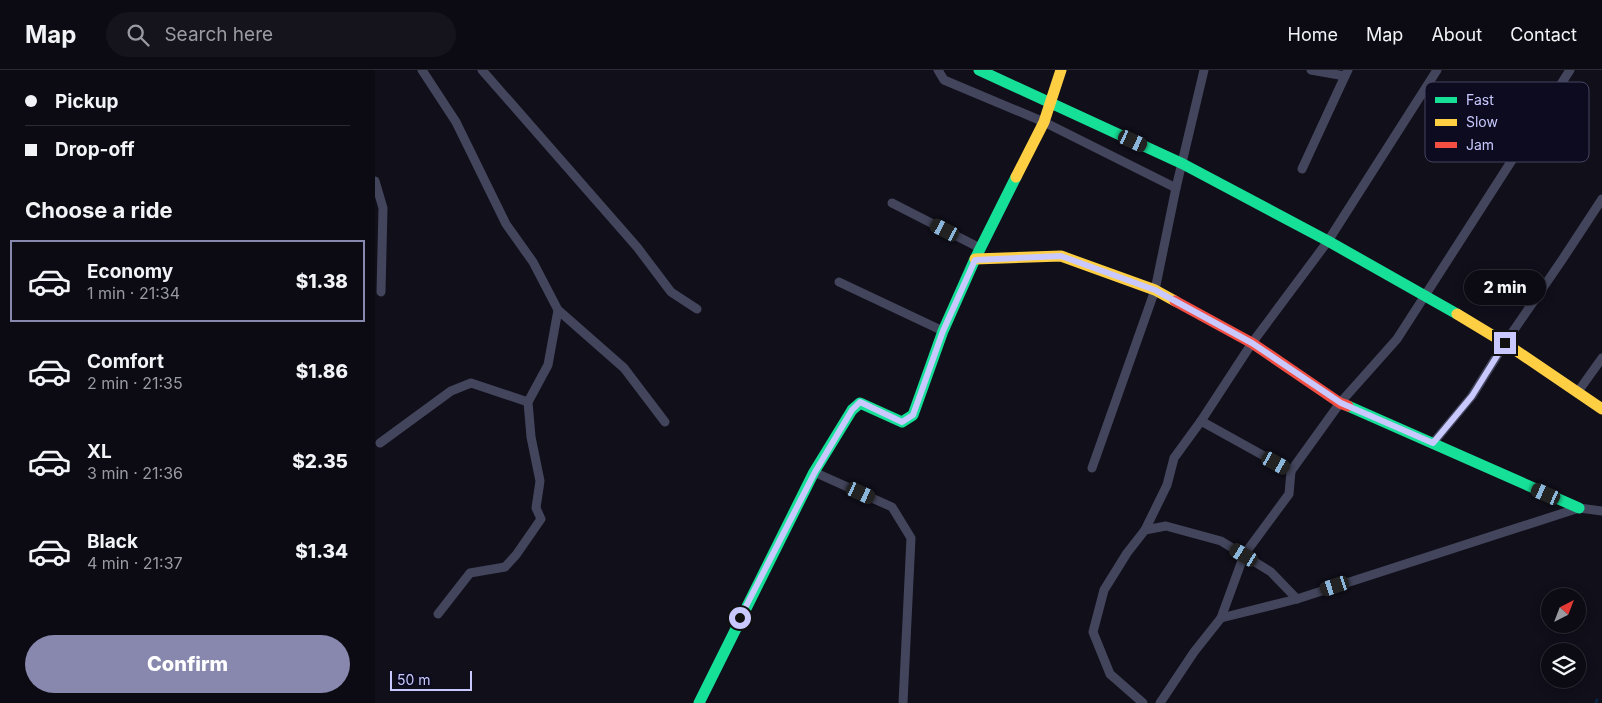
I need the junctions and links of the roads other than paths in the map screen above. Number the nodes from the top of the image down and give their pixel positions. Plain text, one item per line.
1 (422, 70) edge
2 (482, 70) edge
3 (938, 70) edge
4 (979, 70) edge
5 (1061, 70) edge
6 (1205, 70) edge
7 (1311, 70) edge
8 (1437, 70) edge
9 (1570, 70) edge
10 (1347, 73) edge
11 (1429, 82) edge
12 (1562, 82) edge
13 (1425, 89) edge
14 (1051, 103) junction
15 (1043, 122) junction
16 (1511, 162) edge
17 (1183, 164) junction
18 (1302, 169) dead end
19 (375, 181) edge
20 (1176, 188) junction
21 (1602, 199) edge
22 (892, 203) dead end
23 (1328, 241) junction
24 (980, 248) junction
25 (975, 260) junction
26 (839, 282) dead end
27 (1155, 290) junction
28 (381, 292) dead end
29 (1425, 295) junction
30 (697, 309) dead end
31 (558, 310) junction
32 (943, 331) junction
33 (1252, 343) junction
34 (1505, 343) junction
35 (1602, 358) edge
36 (1577, 393) junction
37 (528, 402) junction
38 (1341, 403) junction
39 (1602, 409) edge
40 (1201, 421) junction
41 (665, 422) dead end
42 (380, 443) dead end
43 (1433, 443) junction
44 (1092, 468) dead end
45 (1291, 471) junction
46 (815, 472) junction
47 (1579, 508) junction
48 (1602, 511) edge
49 (1145, 530) junction
50 (1244, 555) junction
51 (1297, 599) junction
52 (438, 614) dead end
53 (1221, 618) junction
54 (699, 703) edge
55 (903, 703) edge
56 (1143, 703) edge
57 (1160, 703) edge

1 - 31 street
2 - 30 street
3 - 15 street
4 - 14 main road
5 - 14 main road
6 - 17 street
7 - 10 street
8 - 11 street
9 - 12 street
10 - 18 street
13 - 23 street
14 - 15 main road
14 - 17 main road
15 - 20 street
15 - 24 main road
16 - 29 street
17 - 20 street
17 - 23 main road
19 - 28 street
20 - 27 street
21 - 34 street
22 - 24 street
23 - 29 main road
23 - 33 street
24 - 25 main road
25 - 27 main road
25 - 32 main road
26 - 32 street
27 - 33 main road
27 - 44 street
29 - 34 main road
29 - 38 street
31 - 37 street
31 - 41 street
32 - 46 main road
33 - 38 main road
33 - 40 street
34 - 36 main road
34 - 43 street
35 - 36 street
36 - 39 main road
37 - 42 street
37 - 52 street
38 - 43 main road
38 - 45 street
40 - 45 street
40 - 49 street
43 - 47 main road
45 - 50 street
46 - 54 main road
46 - 55 street
47 - 48 street
47 - 51 street
49 - 50 street
49 - 56 street
50 - 51 street
50 - 53 street
51 - 53 street
53 - 57 street

